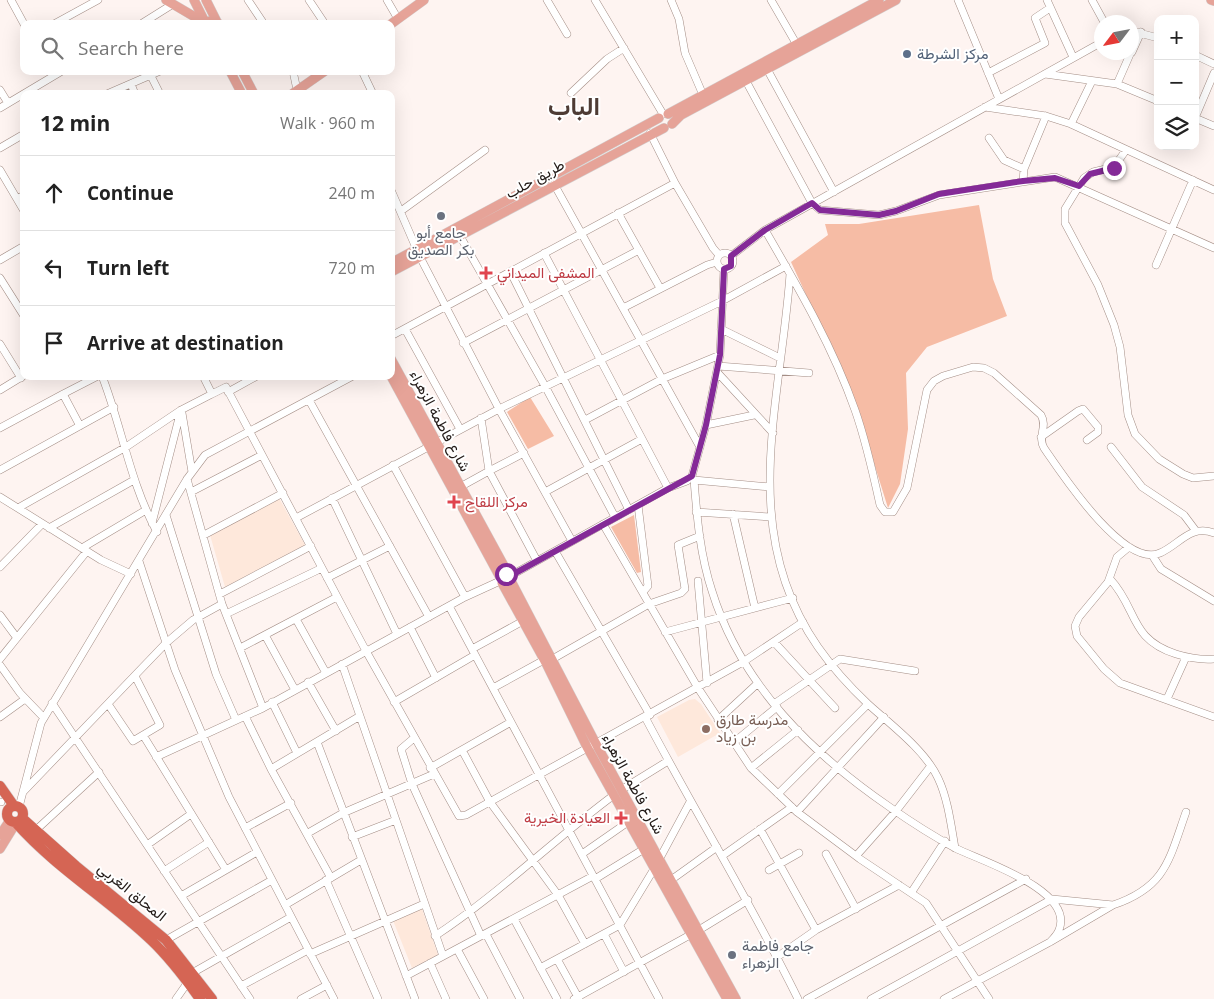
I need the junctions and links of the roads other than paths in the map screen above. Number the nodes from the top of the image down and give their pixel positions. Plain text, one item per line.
1 (12, 0) edge
2 (98, 0) edge
3 (194, 0) edge
4 (206, 0) edge
5 (248, 0) edge
6 (308, 0) edge
7 (387, 0) edge
8 (424, 0) edge
9 (547, 0) edge
10 (595, 0) edge
11 (671, 0) edge
12 (771, 0) edge
13 (879, 0) edge
14 (896, 0) edge
15 (958, 0) edge
16 (1047, 0) edge
17 (1092, 0) edge
18 (170, 2) edge
19 (1050, 8) junction
20 (1100, 15) edge
21 (22, 20) edge
22 (61, 20) edge
23 (146, 20) edge
24 (202, 20) edge
25 (204, 20) edge
26 (216, 20) edge
27 (261, 20) edge
28 (322, 20) edge
29 (395, 20) edge
30 (395, 21) edge
31 (1141, 32) joint
32 (567, 34) dead end
33 (1139, 36) edge
34 (1154, 37) edge
35 (796, 45) junction
36 (1094, 46) edge
37 (624, 48) junction
38 (1073, 57) junction
39 (1199, 57) edge
40 (1128, 60) edge
41 (1214, 64) edge
42 (767, 69) junction
43 (988, 73) junction
44 (1214, 73) edge
45 (1045, 74) junction
46 (51, 75) edge
47 (232, 75) edge
48 (244, 75) edge
49 (293, 75) edge
50 (319, 75) edge
51 (364, 75) edge
52 (151, 76) joint
53 (746, 81) junction
54 (1092, 81) junction
55 (131, 84) junction
56 (1117, 84) junction
57 (0, 90) edge
58 (28, 90) edge
59 (117, 90) edge
60 (133, 90) edge
61 (158, 90) edge
62 (240, 90) edge
63 (252, 90) edge
64 (294, 90) edge
65 (297, 90) edge
66 (371, 90) edge
67 (571, 93) dead end
68 (20, 95) edge
69 (703, 95) junction
70 (998, 99) junction
71 (1154, 99) edge
72 (8, 103) junction
73 (985, 107) junction
74 (0, 108) edge
75 (1199, 109) edge
76 (663, 115) junction
77 (1046, 116) junction
78 (1199, 120) edge
79 (1071, 124) junction
80 (668, 126) junction
81 (1214, 126) edge
82 (650, 133) junction
83 (20, 136) edge
84 (989, 138) dead end
85 (0, 148) edge
86 (485, 150) dead end
87 (1126, 150) junction
88 (1024, 169) junction
89 (0, 170) edge
90 (1193, 180) junction
91 (1023, 181) junction
92 (675, 183) junction
93 (554, 184) junction
94 (1079, 186) junction
95 (1214, 190) edge
96 (834, 192) junction
97 (20, 197) edge
98 (395, 199) edge
99 (812, 203) junction
100 (401, 212) junction
101 (618, 213) junction
102 (1171, 229) junction
103 (765, 230) junction
104 (581, 232) junction
105 (460, 236) junction
106 (20, 248) edge
107 (1214, 248) edge
108 (639, 250) junction
109 (544, 253) junction
110 (418, 254) junction
111 (731, 256) junction
112 (718, 259) junction
113 (0, 260) edge
114 (395, 262) edge
115 (1156, 265) dead end
116 (786, 266) junction
117 (395, 269) edge
118 (724, 269) junction
119 (602, 270) junction
120 (510, 271) junction
121 (790, 274) junction
122 (0, 278) edge
123 (486, 284) junction
124 (660, 288) junction
125 (563, 290) junction
126 (722, 301) junction
127 (444, 307) junction
128 (529, 308) junction
129 (624, 308) junction
130 (20, 310) edge
131 (507, 320) junction
132 (721, 328) junction
133 (405, 329) junction
134 (395, 334) edge
135 (641, 339) junction
136 (464, 343) junction
137 (0, 344) edge
138 (720, 355) junction
139 (780, 358) junction
140 (600, 359) junction
141 (395, 366) edge
142 (717, 369) junction
143 (778, 370) junction
144 (809, 373) dead end
145 (20, 374) edge
146 (563, 377) junction
147 (20, 378) edge
148 (662, 379) junction
149 (96, 380) edge
150 (104, 380) edge
151 (205, 380) edge
152 (250, 380) edge
153 (346, 380) edge
154 (393, 380) edge
155 (545, 386) junction
156 (0, 390) edge
157 (228, 392) junction
158 (63, 394) junction
159 (212, 394) junction
160 (309, 400) junction
161 (622, 402) junction
162 (114, 407) junction
163 (499, 409) junction
164 (181, 410) junction
165 (754, 416) junction
166 (481, 418) junction
167 (585, 420) junction
168 (706, 425) junction
169 (80, 426) junction
170 (0, 428) edge
171 (460, 429) junction
172 (249, 432) junction
173 (772, 433) junction
174 (1041, 437) junction
175 (642, 439) junction
176 (1087, 440) dead end
177 (432, 444) junction
178 (126, 447) junction
179 (700, 447) junction
180 (1111, 447) dead end
181 (524, 454) junction
182 (262, 456) junction
183 (604, 459) junction
184 (393, 465) junction
185 (589, 468) junction
186 (0, 470) edge
187 (489, 471) junction
188 (192, 472) junction
189 (1214, 476) edge
190 (187, 479) junction
191 (692, 479) junction
192 (134, 480) junction
193 (357, 485) junction
194 (460, 487) junction
195 (770, 487) junction
196 (668, 488) junction
197 (191, 492) junction
198 (545, 492) junction
199 (283, 493) junction
200 (0, 497) edge
201 (332, 498) junction
202 (638, 505) junction
203 (18, 508) junction
204 (146, 510) junction
205 (629, 510) junction
206 (696, 512) junction
207 (733, 514) junction
208 (166, 515) junction
209 (615, 517) junction
210 (770, 517) junction
211 (296, 518) junction
212 (42, 524) junction
213 (152, 524) junction
214 (603, 524) junction
215 (49, 528) junction
216 (1196, 531) junction
217 (157, 532) junction
218 (1214, 533) edge
219 (204, 535) junction
220 (700, 536) junction
221 (572, 541) junction
222 (311, 546) junction
223 (390, 546) junction
224 (1129, 547) junction
225 (85, 550) junction
226 (555, 551) junction
227 (1152, 556) junction
228 (537, 560) junction
229 (139, 561) junction
230 (362, 561) junction
231 (0, 568) edge
232 (322, 568) junction
233 (132, 574) junction
234 (327, 578) junction
235 (505, 579) junction
236 (1110, 579) junction
237 (698, 581) dead end
238 (643, 592) junction
239 (220, 594) junction
240 (337, 597) junction
241 (465, 597) junction
242 (793, 598) junction
243 (1214, 600) edge
244 (222, 604) junction
245 (649, 604) junction
246 (449, 606) junction
247 (755, 608) junction
248 (226, 614) junction
249 (0, 615) edge
250 (722, 616) junction
251 (429, 617) junction
252 (196, 618) junction
253 (296, 618) junction
254 (523, 620) junction
255 (702, 621) junction
256 (803, 622) junction
257 (410, 627) junction
258 (601, 630) junction
259 (665, 632) junction
260 (397, 634) junction
261 (265, 635) junction
262 (17, 638) junction
263 (774, 642) junction
264 (166, 644) junction
265 (240, 648) junction
266 (366, 651) junction
267 (474, 652) junction
268 (1186, 657) junction
269 (0, 659) edge
270 (1214, 659) edge
271 (548, 660) junction
272 (743, 662) junction
273 (831, 663) junction
274 (342, 664) junction
275 (0, 665) edge
276 (915, 671) dead end
277 (326, 673) junction
278 (135, 676) junction
279 (436, 678) junction
280 (808, 680) junction
281 (308, 682) junction
282 (707, 683) junction
283 (758, 683) junction
284 (493, 688) junction
285 (698, 688) junction
286 (295, 690) junction
287 (26, 699) junction
288 (1167, 699) junction
289 (272, 702) junction
290 (394, 702) junction
291 (52, 703) junction
292 (108, 704) junction
293 (868, 704) junction
294 (775, 706) junction
295 (263, 708) junction
296 (835, 708) dead end
297 (1, 715) edge
298 (245, 716) junction
299 (360, 716) junction
300 (647, 716) junction
301 (884, 717) junction
302 (1214, 717) edge
303 (44, 718) junction
304 (236, 720) junction
305 (718, 720) junction
306 (511, 722) junction
307 (798, 730) junction
308 (336, 731) junction
309 (143, 735) junction
310 (203, 736) junction
311 (76, 738) junction
312 (414, 738) junction
313 (317, 742) junction
314 (733, 743) junction
315 (591, 745) junction
316 (462, 750) junction
317 (297, 753) junction
318 (819, 753) junction
319 (156, 757) junction
320 (668, 761) junction
321 (930, 767) junction
322 (751, 768) junction
323 (271, 769) junction
324 (838, 770) junction
325 (432, 771) junction
326 (99, 772) junction
327 (540, 776) junction
328 (412, 784) junction
329 (0, 786) edge
330 (22, 792) junction
331 (617, 793) junction
332 (387, 794) junction
333 (778, 794) junction
334 (490, 802) junction
335 (690, 802) junction
336 (291, 803) junction
337 (795, 809) junction
338 (10, 810) edge
339 (896, 811) junction
340 (1186, 812) dead end
341 (344, 813) junction
342 (191, 814) junction
343 (396, 820) junction
344 (628, 822) junction
345 (245, 828) junction
346 (569, 829) junction
347 (760, 829) junction
348 (36, 830) junction
349 (308, 833) junction
350 (0, 834) edge
351 (352, 837) junction
352 (945, 841) junction
353 (209, 842) junction
354 (147, 845) junction
355 (717, 847) junction
356 (955, 848) junction
357 (0, 849) edge
358 (644, 849) junction
359 (257, 852) junction
360 (799, 853) dead end
361 (582, 854) junction
362 (826, 854) dead end
363 (722, 856) junction
364 (856, 856) junction
365 (658, 858) junction
366 (361, 860) junction
367 (532, 860) junction
368 (780, 864) junction
369 (654, 869) junction
370 (226, 870) junction
371 (770, 870) dead end
372 (164, 871) junction
373 (594, 878) junction
374 (329, 879) junction
375 (1026, 879) junction
376 (272, 880) junction
377 (671, 880) junction
378 (899, 885) junction
379 (911, 893) junction
380 (558, 895) junction
381 (181, 896) junction
382 (1052, 899) junction
383 (748, 900) junction
384 (424, 904) junction
385 (285, 905) junction
386 (1113, 905) junction
387 (856, 909) junction
388 (470, 912) junction
389 (291, 917) junction
390 (514, 919) junction
391 (198, 920) junction
392 (384, 920) junction
393 (620, 925) junction
394 (942, 925) junction
395 (816, 930) junction
396 (695, 932) junction
397 (604, 934) junction
398 (484, 935) junction
399 (349, 936) junction
400 (436, 936) junction
401 (166, 940) junction
402 (1050, 942) junction
403 (585, 944) junction
404 (457, 949) junction
405 (309, 952) junction
406 (960, 952) junction
407 (222, 956) junction
408 (443, 956) junction
409 (777, 957) junction
410 (557, 958) junction
411 (430, 963) junction
412 (638, 964) junction
413 (540, 968) junction
414 (194, 972) junction
415 (624, 972) junction
416 (406, 976) junction
417 (979, 981) junction
418 (188, 982) junction
419 (327, 985) junction
420 (241, 986) junction
421 (483, 998) edge
422 (577, 998) edge
423 (176, 999) edge
424 (200, 999) edge
425 (212, 999) edge
426 (250, 999) edge
427 (301, 999) edge
428 (334, 999) edge
429 (378, 999) edge
430 (415, 999) edge
431 (446, 999) edge
432 (520, 999) edge
433 (557, 999) edge
434 (659, 999) edge
435 (727, 999) edge
436 (736, 999) edge
437 (798, 999) edge
438 (807, 999) edge
439 (871, 999) edge
440 (944, 999) edge
441 (989, 999) edge

1 - 21 street
2 - 22 street
3 - 25 main road
4 - 26 main road
5 - 27 street
6 - 28 street
7 - 29 street
8 - 30 main road
9 - 32 street
10 - 37 street
11 - 69 street
12 - 35 street
13 - 35 main road
14 - 42 main road, طريق حلب
15 - 43 street
16 - 19 street
17 - 20 street
18 - 23 street
18 - 24 main road
19 - 38 street
19 - 43 street
31 - 33 street
31 - 34 street
35 - 69 main road
36 - 38 street
37 - 67 street
37 - 76 street
38 - 45 street
39 - 41 street
40 - 56 street
42 - 53 main road, طريق حلب
42 - 96 street
43 - 70 street
44 - 75 street
45 - 54 street
45 - 70 street
46 - 58 street
47 - 62 main road
48 - 63 main road
49 - 64 street
50 - 65 main road
51 - 66 street
52 - 55 street
52 - 61 street
53 - 80 main road, طريق حلب
53 - 99 street
54 - 56 street
54 - 79 street
55 - 59 street
55 - 60 street
56 - 71 street
57 - 72 street
68 - 72 street
69 - 76 main road
70 - 73 street
72 - 74 street
73 - 77 street
73 - 96 street
76 - 80 main road
76 - 110 main road
77 - 79 street
77 - 88 street
78 - 81 street
79 - 87 street
80 - 82 main road, طريق حلب
82 - 92 street
82 - 93 main road, طريق حلب
83 - 85 street
84 - 88 street
86 - 100 street
87 - 90 street
87 - 94 street
88 - 91 street
89 - 97 street
90 - 95 street
90 - 102 street
91 - 94 street
91 - 99 street
92 - 101 street
92 - 112 street
93 - 104 street
93 - 105 main road, طريق حلب
94 - 102 street
94 - 189 street
96 - 99 street
98 - 100 street
99 - 103 street
100 - 110 street
101 - 104 street
101 - 108 street
102 - 107 street
102 - 115 street
103 - 111 street
103 - 116 street
104 - 109 street
104 - 119 street
105 - 110 main road, طريق حلب
105 - 123 street
106 - 113 street
108 - 119 street
108 - 124 street
109 - 120 street
109 - 125 street
110 - 114 main road
110 - 117 main road
110 - 127 street
111 - 112 street
111 - 118 street
112 - 118 street
112 - 124 street
116 - 121 street
116 - 126 street
118 - 126 street
119 - 125 street
119 - 129 street
120 - 123 street
120 - 128 street
121 - 139 street
121 - 174 street
122 - 130 street
123 - 127 street
123 - 131 street
124 - 129 street
125 - 128 street
125 - 140 street
126 - 132 street
126 - 135 street
127 - 133 street
127 - 136 street
128 - 131 street
128 - 146 street
129 - 135 street
131 - 136 street
131 - 155 street
132 - 138 street
132 - 139 street
133 - 134 street
133 - 171 street
135 - 140 street
135 - 148 street
136 - 163 street
137 - 145 street
138 - 142 street
138 - 148 street
139 - 143 street
140 - 146 street
140 - 161 street
141 - 177 main road, شارع فاطمة الزهراء
142 - 143 street
142 - 165 street
142 - 168 street
143 - 144 street
143 - 173 street
146 - 155 street
146 - 167 street
147 - 156 street
148 - 161 street
148 - 179 street
149 - 158 street
150 - 162 street
151 - 159 street
152 - 157 street
153 - 160 street
154 - 177 main road, شارع فاطمة الزهراء
155 - 163 street
155 - 185 street
157 - 159 street
157 - 172 street
158 - 169 street
158 - 170 street
159 - 164 street
160 - 172 street
160 - 193 street
161 - 167 street
161 - 175 street
162 - 169 street
162 - 178 street
163 - 166 street
163 - 181 street
164 - 178 street
164 - 188 street
164 - 213 street
165 - 168 street
165 - 173 street
166 - 171 street
166 - 187 street
167 - 183 street
168 - 179 street
169 - 186 street
171 - 177 street
172 - 182 street
172 - 188 street
173 - 195 street
174 - 176 street
174 - 224 street
175 - 183 street
175 - 196 street
177 - 184 street
177 - 194 main road, شارع فاطمة الزهراء
177 - 235 main road, شارع فاطمة الزهراء
178 - 192 street
178 - 203 street
179 - 191 street
180 - 216 street
181 - 187 street
181 - 198 street
182 - 197 street
182 - 199 street
183 - 185 street
183 - 205 street
184 - 193 street
184 - 241 street
185 - 198 street
185 - 209 street
187 - 194 street
187 - 228 street
188 - 190 street
190 - 197 street
190 - 208 street
191 - 195 street
191 - 196 street
191 - 206 street
192 - 204 street
192 - 215 street
193 - 201 street
193 - 223 street
194 - 235 main road, شارع فاطمة الزهراء
195 - 210 street
196 - 202 street
197 - 219 street
198 - 221 street
199 - 211 street
199 - 219 street
200 - 203 street
201 - 211 street
201 - 230 street
202 - 205 street
202 - 238 street
203 - 212 street
204 - 213 street
204 - 225 street
205 - 209 street
206 - 207 street
206 - 220 street
207 - 210 street
207 - 247 street
208 - 217 street
208 - 252 street
209 - 214 street
210 - 242 street
211 - 222 street
212 - 215 street
212 - 231 street
213 - 217 street
214 - 221 street
214 - 238 street
215 - 225 street
216 - 218 street
216 - 227 street
217 - 229 street
219 - 239 street
220 - 245 street
220 - 250 street
221 - 226 street
222 - 232 street
222 - 239 street
223 - 230 street
223 - 251 street
224 - 227 street
224 - 236 street
225 - 233 street
225 - 262 street
226 - 228 street
226 - 258 street
227 - 243 street
228 - 235 street
229 - 233 street
229 - 264 street
230 - 234 street
230 - 260 street
232 - 234 street
232 - 248 street
233 - 291 street
234 - 240 street
235 - 241 street
235 - 254 main road, شارع فاطمة الزهراء
235 - 271 main road, شارع فاطمة الزهراء
236 - 268 street
236 - 288 street
237 - 255 street
238 - 245 street
239 - 244 street
240 - 253 street
240 - 266 street
241 - 246 street
242 - 247 street
242 - 256 street
244 - 248 street
244 - 252 street
245 - 258 street
245 - 259 street
246 - 251 street
246 - 267 street
247 - 250 street
248 - 265 street
249 - 262 street
250 - 255 street
250 - 272 street
251 - 257 street
252 - 264 street
252 - 304 street
253 - 261 street
253 - 277 street
254 - 267 street
254 - 271 main road, شارع فاطمة الزهراء
255 - 259 street
255 - 282 street
256 - 263 street
256 - 273 street
257 - 260 street
257 - 279 street
258 - 271 street
258 - 300 street
259 - 285 street
260 - 266 street
261 - 265 street
261 - 286 street
262 - 269 street
263 - 272 street
263 - 280 street
264 - 278 street
264 - 310 street
265 - 295 street
266 - 274 street
266 - 290 street
267 - 279 street
267 - 284 street
268 - 270 street
268 - 288 street
271 - 284 street
271 - 315 main road, شارع فاطمة الزهراء
272 - 282 street
272 - 283 street
273 - 276 street
273 - 280 street
273 - 293 street
274 - 277 street
274 - 299 street
275 - 287 street
277 - 281 street
278 - 292 street
278 - 309 street
279 - 290 street
280 - 294 street
280 - 296 street
281 - 286 street
281 - 308 street
282 - 285 street
283 - 294 street
283 - 305 street
284 - 306 street
285 - 300 street
285 - 305 street
286 - 289 street
287 - 297 street
287 - 303 street
288 - 302 street
289 - 295 street
289 - 317 street
290 - 312 street
291 - 303 street
291 - 311 street
292 - 309 street
292 - 311 street
293 - 301 street
293 - 318 street
294 - 307 street
294 - 314 street
295 - 298 street
298 - 304 street
298 - 323 street
299 - 308 street
299 - 332 street
300 - 315 street
300 - 320 street
301 - 321 street
301 - 324 street
303 - 330 street
304 - 310 street
305 - 314 street
306 - 316 street
306 - 327 street
307 - 318 street
307 - 322 street
308 - 313 street
309 - 319 street
310 - 319 street
310 - 345 street
311 - 326 street
311 - 330 street
312 - 325 street
312 - 328 street
313 - 317 street
313 - 341 street
314 - 322 street
315 - 327 street
315 - 331 main road, شارع فاطمة الزهراء
316 - 325 street
316 - 334 street
317 - 323 street
318 - 324 street
318 - 333 street
319 - 342 street
320 - 331 street
320 - 335 street
321 - 339 street
321 - 356 street
322 - 333 street
323 - 336 street
324 - 337 street
324 - 339 street
325 - 328 street
325 - 334 street
326 - 348 street
326 - 354 street
327 - 334 street
327 - 346 street
328 - 332 street
328 - 388 street
329 - 338 highway
330 - 338 street
331 - 344 main road, شارع فاطمة الزهراء
331 - 346 street
331 - 365 main road, شارع فاطمة الزهراء
332 - 341 street
332 - 343 street
333 - 337 street
334 - 367 street
335 - 355 street
335 - 365 street
336 - 345 street
336 - 349 street
337 - 347 street
337 - 364 street
338 - 348 highway, المحلق الغربي
338 - 350 main road
338 - 357 main road
338 - 418 highway, المحلق الغربي
339 - 352 street
339 - 364 street
340 - 386 street
341 - 349 street
341 - 351 street
342 - 353 street
342 - 354 street
343 - 351 street
343 - 384 street
344 - 358 main road, شارع فاطمة الزهراء
344 - 361 street
345 - 359 street
346 - 361 street
346 - 367 street
347 - 363 street
347 - 368 street
348 - 401 highway, المحلق الغربي
349 - 374 street
351 - 366 street
352 - 356 street
352 - 379 street
353 - 370 street
353 - 372 street
354 - 372 street
355 - 363 street
355 - 377 street
356 - 375 street
358 - 369 main road, شارع فاطمة الزهراء
358 - 373 street
359 - 370 street
359 - 376 street
360 - 368 street
361 - 373 street
362 - 387 street
363 - 383 street
364 - 378 street
365 - 369 street
365 - 377 main road, شارع فاطمة الزهراء
366 - 374 street
366 - 392 street
367 - 380 street
367 - 388 street
368 - 371 street
368 - 395 street
369 - 393 street
369 - 396 main road, شارع فاطمة الزهراء
370 - 381 street
372 - 381 street
373 - 380 street
373 - 393 street
374 - 385 street
374 - 399 street
375 - 382 street
375 - 394 street
376 - 385 street
376 - 391 street
377 - 396 main road, شارع فاطمة الزهراء
378 - 379 street
378 - 387 street
379 - 394 street
380 - 390 street
380 - 403 street
381 - 391 street
382 - 386 street
382 - 402 street
382 - 406 street
383 - 396 street
383 - 409 street
384 - 392 street
384 - 400 street
385 - 389 street
386 - 402 street
387 - 395 street
388 - 398 street
388 - 400 street
389 - 405 street
389 - 407 street
390 - 398 street
390 - 413 street
391 - 401 street
391 - 407 street
392 - 399 street
392 - 416 street
393 - 397 street
393 - 412 street
394 - 406 street
394 - 438 street
395 - 409 street
396 - 412 street
396 - 435 main road, شارع فاطمة الزهراء
396 - 436 main road, شارع فاطمة الزهراء
397 - 403 street
397 - 415 street
398 - 404 street
398 - 432 street
399 - 405 street
399 - 429 street
400 - 408 street
401 - 414 highway, المحلق الغربي
402 - 417 street
403 - 410 street
404 - 408 street
404 - 421 street
405 - 419 street
405 - 420 street
406 - 417 street
406 - 439 street
407 - 414 street
407 - 420 street
408 - 411 street
409 - 437 street
410 - 413 street
410 - 422 street
411 - 416 street
411 - 431 street
412 - 415 street
412 - 434 street
413 - 433 street
414 - 425 highway, المحلق الغربي
415 - 422 street
416 - 430 street
417 - 440 street
417 - 441 street
418 - 423 street
418 - 424 highway, المحلق الغربي
419 - 427 street
419 - 428 street
420 - 426 street

